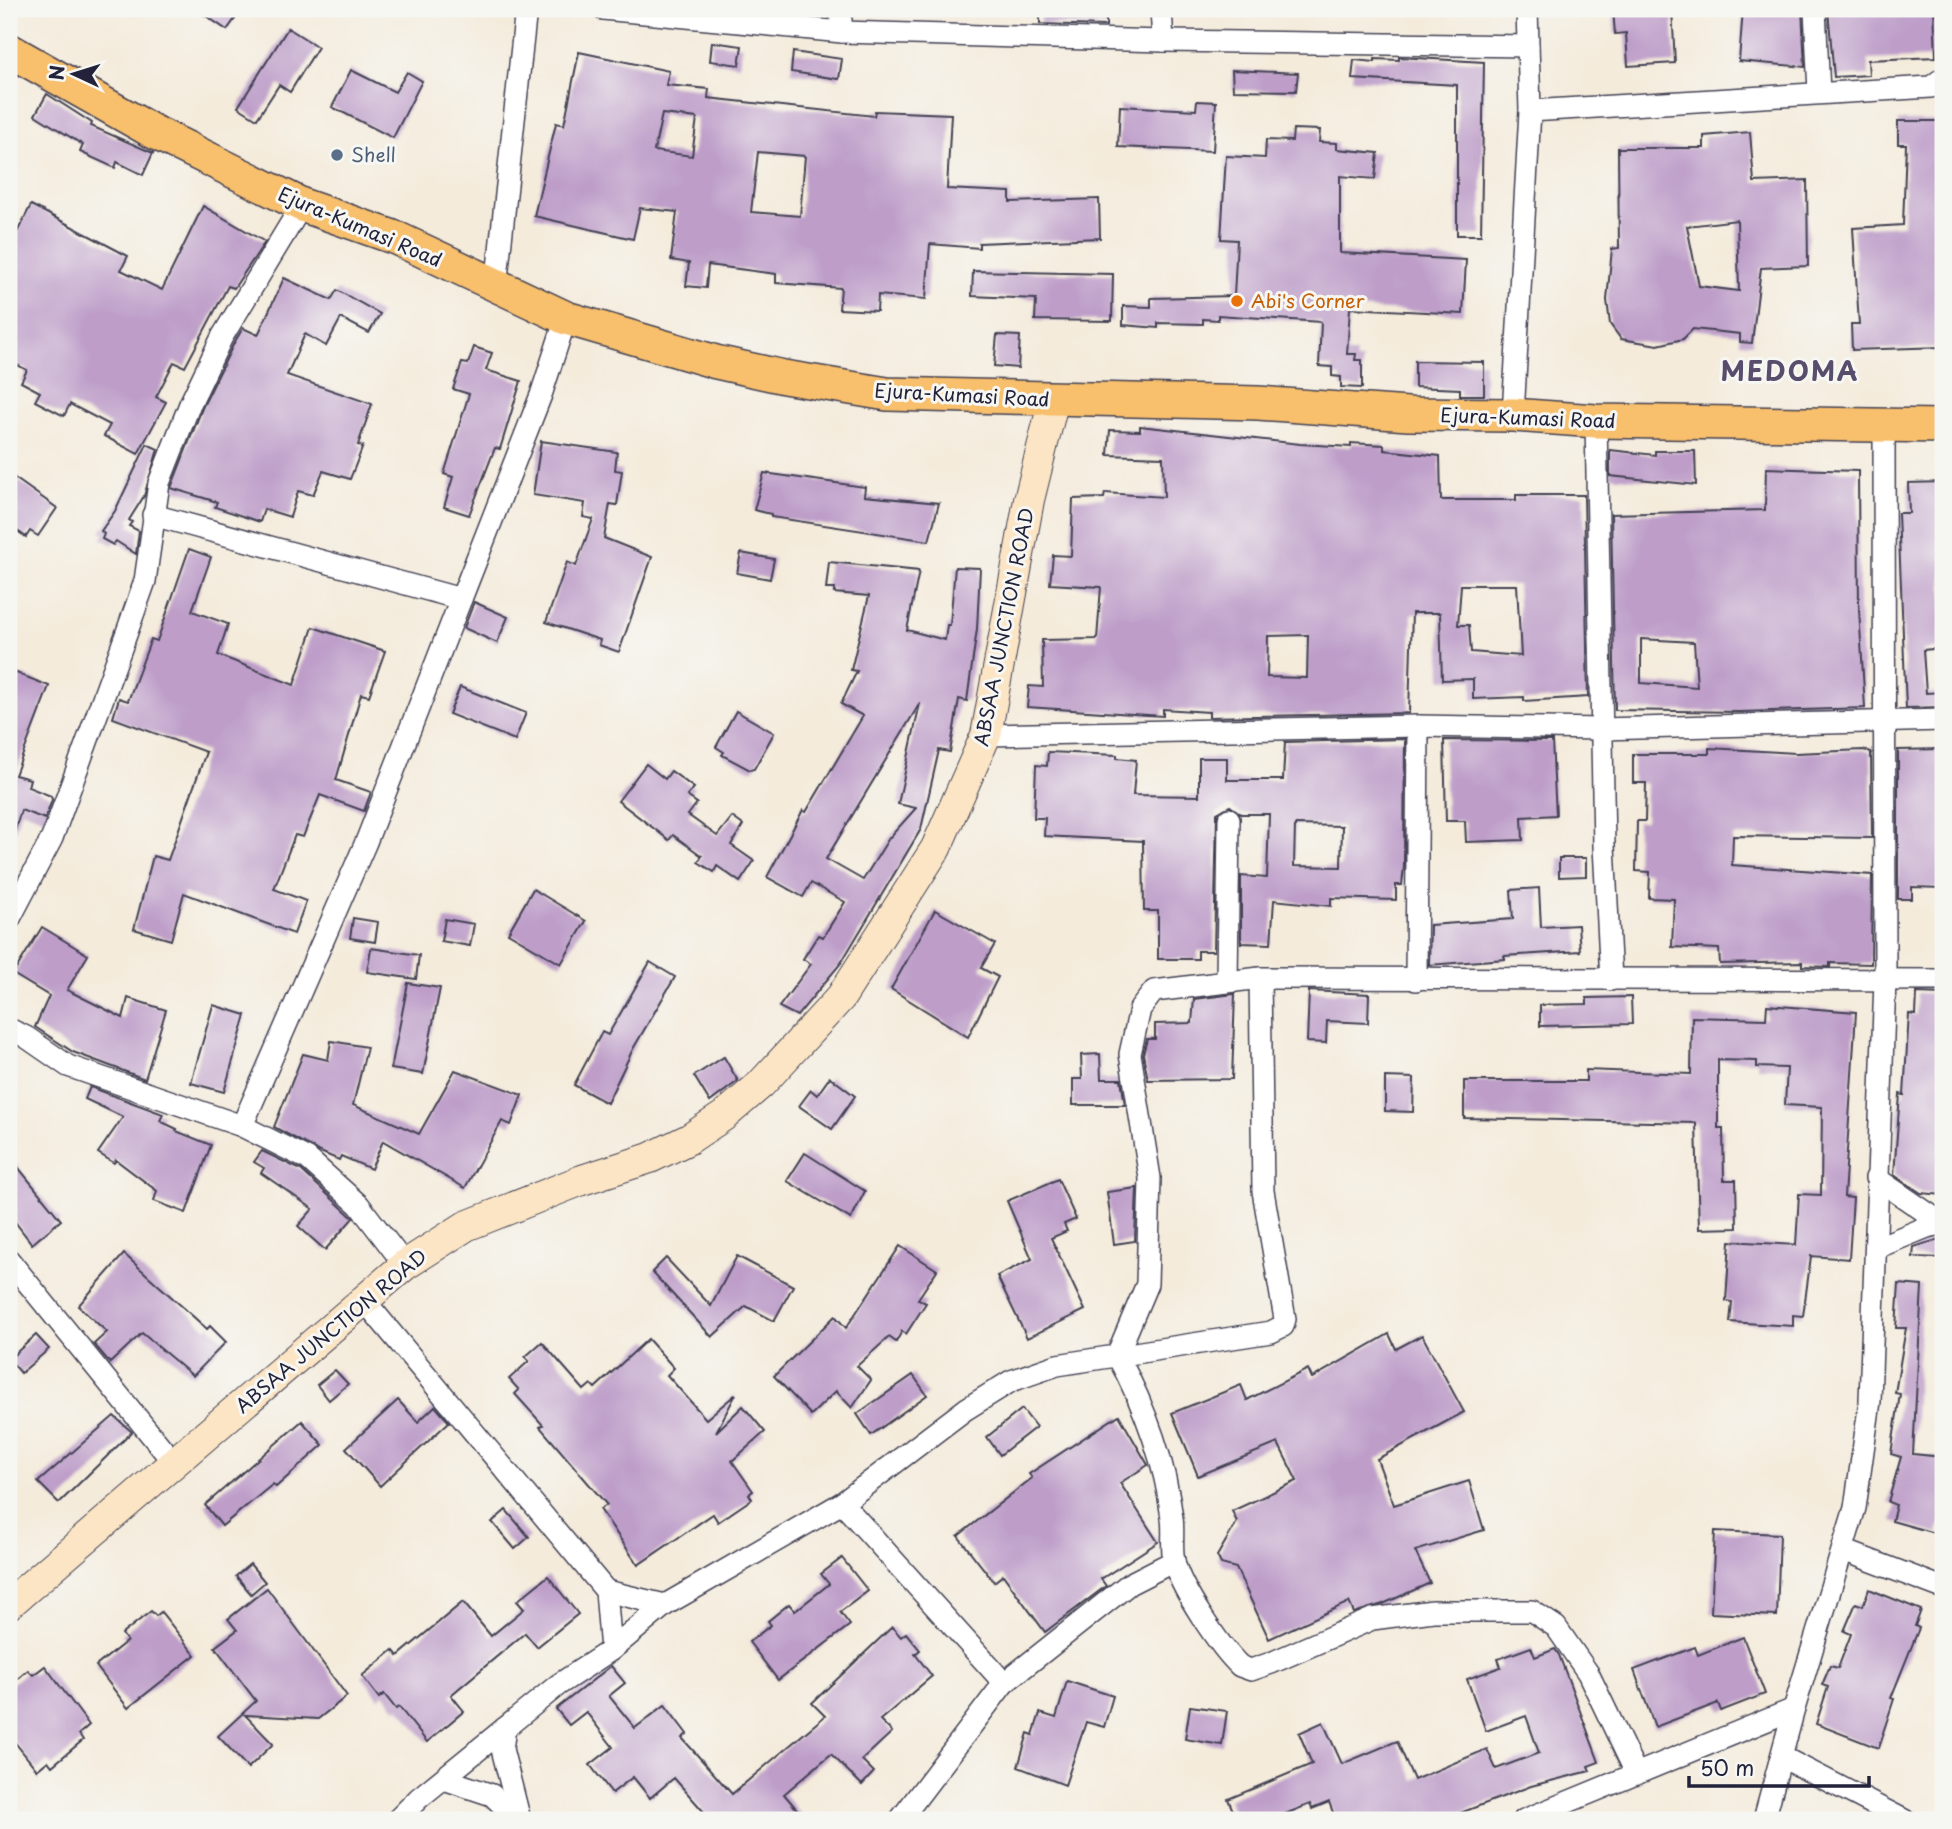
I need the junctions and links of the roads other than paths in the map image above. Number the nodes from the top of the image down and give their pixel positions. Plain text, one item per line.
1 (526, 9) edge
2 (603, 9) edge
3 (839, 9) edge
4 (1161, 9) edge
5 (1527, 9) edge
6 (1815, 9) edge
7 (842, 32) junction
8 (1163, 41) junction
9 (1528, 46) junction
10 (9, 50) edge
11 (1943, 78) edge
12 (1819, 93) junction
13 (1530, 111) junction
14 (302, 205) junction
15 (496, 287) junction
16 (566, 318) junction
17 (1054, 399) junction
18 (1513, 415) junction
19 (1596, 421) junction
20 (1884, 425) junction
21 (1943, 426) edge
22 (153, 515) junction
23 (461, 600) junction
24 (1943, 720) edge
25 (1886, 722) junction
26 (1418, 726) junction
27 (1601, 729) junction
28 (986, 735) junction
29 (1229, 819) dead end
30 (9, 920) edge
31 (1260, 978) junction
32 (1416, 980) junction
33 (1611, 980) junction
34 (1885, 980) junction
35 (1943, 980) edge
36 (1227, 982) junction
37 (9, 1029) edge
38 (242, 1126) junction
39 (1876, 1178) junction
40 (1943, 1224) edge
41 (1877, 1248) junction
42 (9, 1260) edge
43 (405, 1265) junction
44 (364, 1300) junction
45 (1117, 1355) junction
46 (173, 1462) junction
47 (842, 1503) junction
48 (1843, 1550) junction
49 (1174, 1561) junction
50 (1943, 1588) edge
51 (606, 1591) junction
52 (9, 1604) edge
53 (665, 1605) junction
54 (611, 1650) junction
55 (1004, 1683) junction
56 (1794, 1709) junction
57 (505, 1728) junction
58 (1782, 1757) junction
59 (1636, 1773) junction
60 (444, 1779) junction
61 (397, 1820) edge
62 (519, 1820) edge
63 (900, 1820) edge
64 (1524, 1820) edge
65 (1764, 1820) edge
66 (1904, 1820) edge

1 - 15 street
2 - 7 street
3 - 7 street
4 - 8 street
5 - 9 street
6 - 12 street
7 - 8 street
8 - 9 street
9 - 13 street
10 - 14 main road, Ejura-Kumasi Road
11 - 12 street
12 - 13 street
13 - 18 street
14 - 15 main road, Ejura-Kumasi Road
14 - 22 street
15 - 16 main road, Ejura-Kumasi Road
16 - 17 main road, Ejura-Kumasi Road
16 - 23 street
17 - 18 main road, Ejura-Kumasi Road
17 - 28 street, ABSAA JUNCTION ROAD
18 - 19 main road, Ejura-Kumasi Road
19 - 20 main road, Ejura-Kumasi Road
19 - 27 street
20 - 21 main road, Ejura-Kumasi Road
20 - 25 street
22 - 23 street
22 - 30 street
23 - 38 street
24 - 25 street
25 - 27 street
25 - 34 street
26 - 27 street
26 - 28 street
26 - 32 street
27 - 33 street
28 - 43 street, ABSAA JUNCTION ROAD
29 - 36 street
31 - 32 street
31 - 36 street
31 - 45 street
32 - 33 street
33 - 34 street
34 - 35 street
34 - 39 street
36 - 45 street
37 - 38 street
38 - 43 street
39 - 40 street
39 - 41 street
40 - 41 street
41 - 48 street
42 - 46 street
43 - 44 street, ABSAA JUNCTION ROAD
44 - 46 street, ABSAA JUNCTION ROAD
44 - 51 street
45 - 47 street
45 - 49 street
46 - 52 street, ABSAA JUNCTION ROAD
47 - 53 street
47 - 55 street
48 - 50 street
48 - 56 street
49 - 55 street
49 - 59 street
51 - 53 street
51 - 54 street
53 - 54 street
54 - 57 street
55 - 63 street
56 - 58 street
56 - 59 street
57 - 60 street
57 - 62 street
58 - 65 street
58 - 66 street
59 - 64 street
60 - 61 street
60 - 62 street

